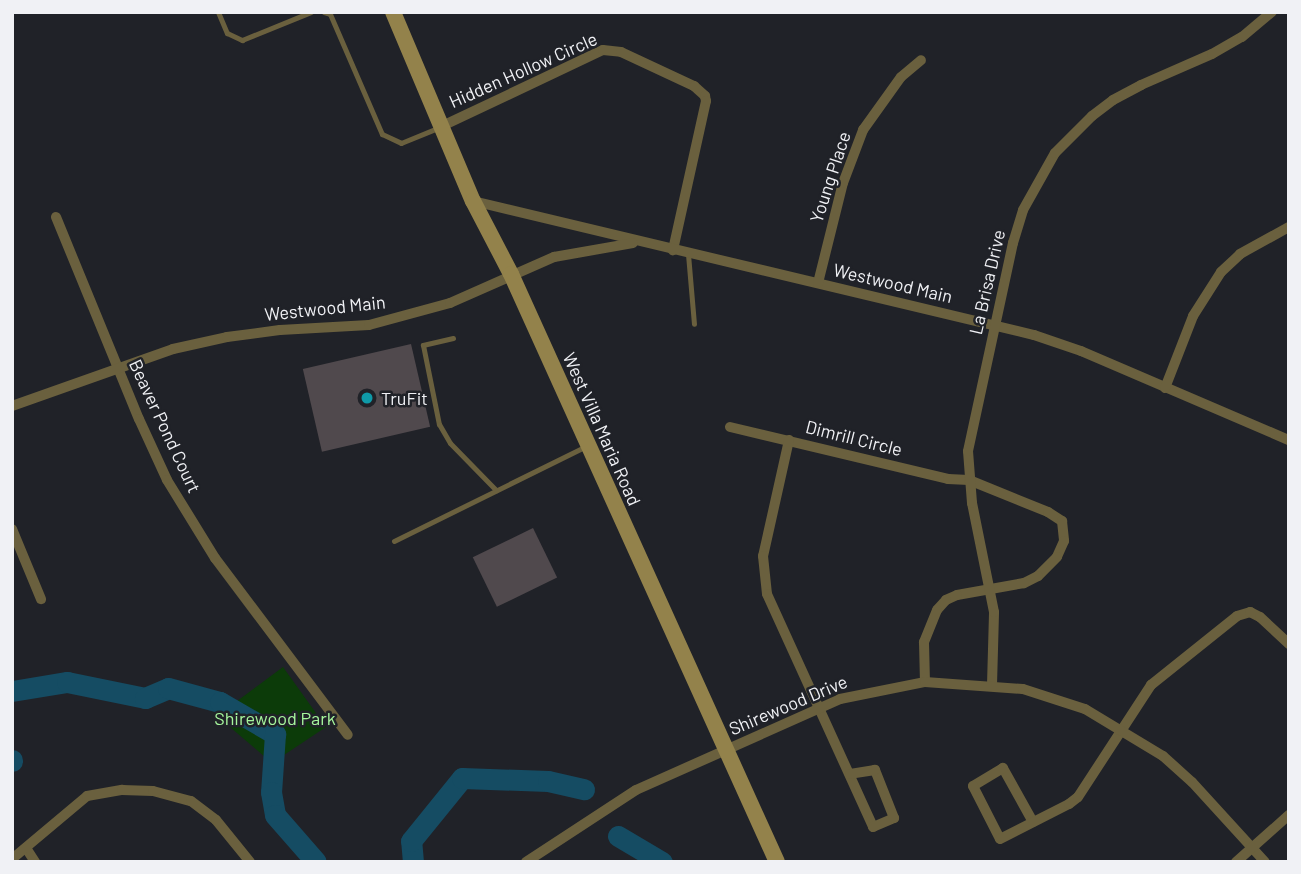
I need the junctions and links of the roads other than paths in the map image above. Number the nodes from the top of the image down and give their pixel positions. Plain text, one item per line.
1 (218, 12) edge
2 (311, 12) edge
3 (324, 12) edge
4 (393, 12) edge
5 (1272, 12) edge
6 (921, 60) dead end
7 (440, 127) junction
8 (473, 201) junction
9 (56, 217) dead end
10 (1289, 227) edge
11 (639, 242) junction
12 (673, 250) junction
13 (688, 253) junction
14 (511, 274) junction
15 (818, 283) junction
16 (694, 324) dead end
17 (995, 325) junction
18 (453, 338) dead end
19 (119, 370) junction
20 (1165, 388) junction
21 (12, 406) edge
22 (730, 427) dead end
23 (789, 440) junction
24 (1289, 440) edge
25 (588, 445) junction
26 (969, 480) junction
27 (496, 491) junction
28 (12, 529) edge
29 (394, 541) dead end
30 (989, 587) junction
31 (41, 599) dead end
32 (1289, 644) edge
33 (925, 682) junction
34 (992, 685) junction
35 (817, 709) junction
36 (1120, 728) junction
37 (348, 735) dead end
38 (724, 751) junction
39 (850, 774) junction
40 (1289, 815) edge
41 (1033, 822) junction
42 (1252, 847) junction
43 (26, 848) junction
44 (12, 859) edge
45 (35, 862) edge
46 (250, 862) edge
47 (526, 862) edge
48 (777, 862) edge
49 (1236, 862) edge
50 (1265, 862) edge

1 - 2 lane
3 - 7 lane
4 - 7 main road, West Villa Maria Road
5 - 17 street, La Brisa Drive
6 - 15 street, Young Place
7 - 8 main road, West Villa Maria Road
7 - 12 street, Hidden Hollow Circle
8 - 11 street, Westwood Main
8 - 14 main road, West Villa Maria Road
9 - 19 street, Beaver Pond Court
10 - 20 street
11 - 12 street, Westwood Main
11 - 14 street, Westwood Main
12 - 13 street, Westwood Main
13 - 15 street, Westwood Main
13 - 16 lane
14 - 19 street, Westwood Main
14 - 25 main road, West Villa Maria Road
15 - 17 street, Westwood Main
17 - 20 street, Westwood Main
17 - 26 street, La Brisa Drive
18 - 27 lane
19 - 21 street, Westwood Main
19 - 37 street, Beaver Pond Court
20 - 24 street, Westwood Main
22 - 23 street, Dimrill Circle
23 - 26 street, Dimrill Circle
23 - 35 street
25 - 27 lane
25 - 38 main road, West Villa Maria Road
26 - 30 street, La Brisa Drive
26 - 30 street, Dimrill Circle
27 - 29 lane
28 - 31 street
30 - 33 street
30 - 34 street, La Brisa Drive
32 - 36 street
33 - 34 street, Shirewood Drive
33 - 35 street, Shirewood Drive
34 - 36 street, Shirewood Drive
35 - 38 street, Shirewood Drive
35 - 39 street
36 - 41 street
36 - 42 street, Shirewood Drive
38 - 47 street, Shirewood Drive
38 - 48 main road, West Villa Maria Road
39 - 39 street
40 - 42 street
41 - 41 street
42 - 49 street
42 - 50 street, Shirewood Drive
43 - 44 street
43 - 45 street
43 - 46 street

